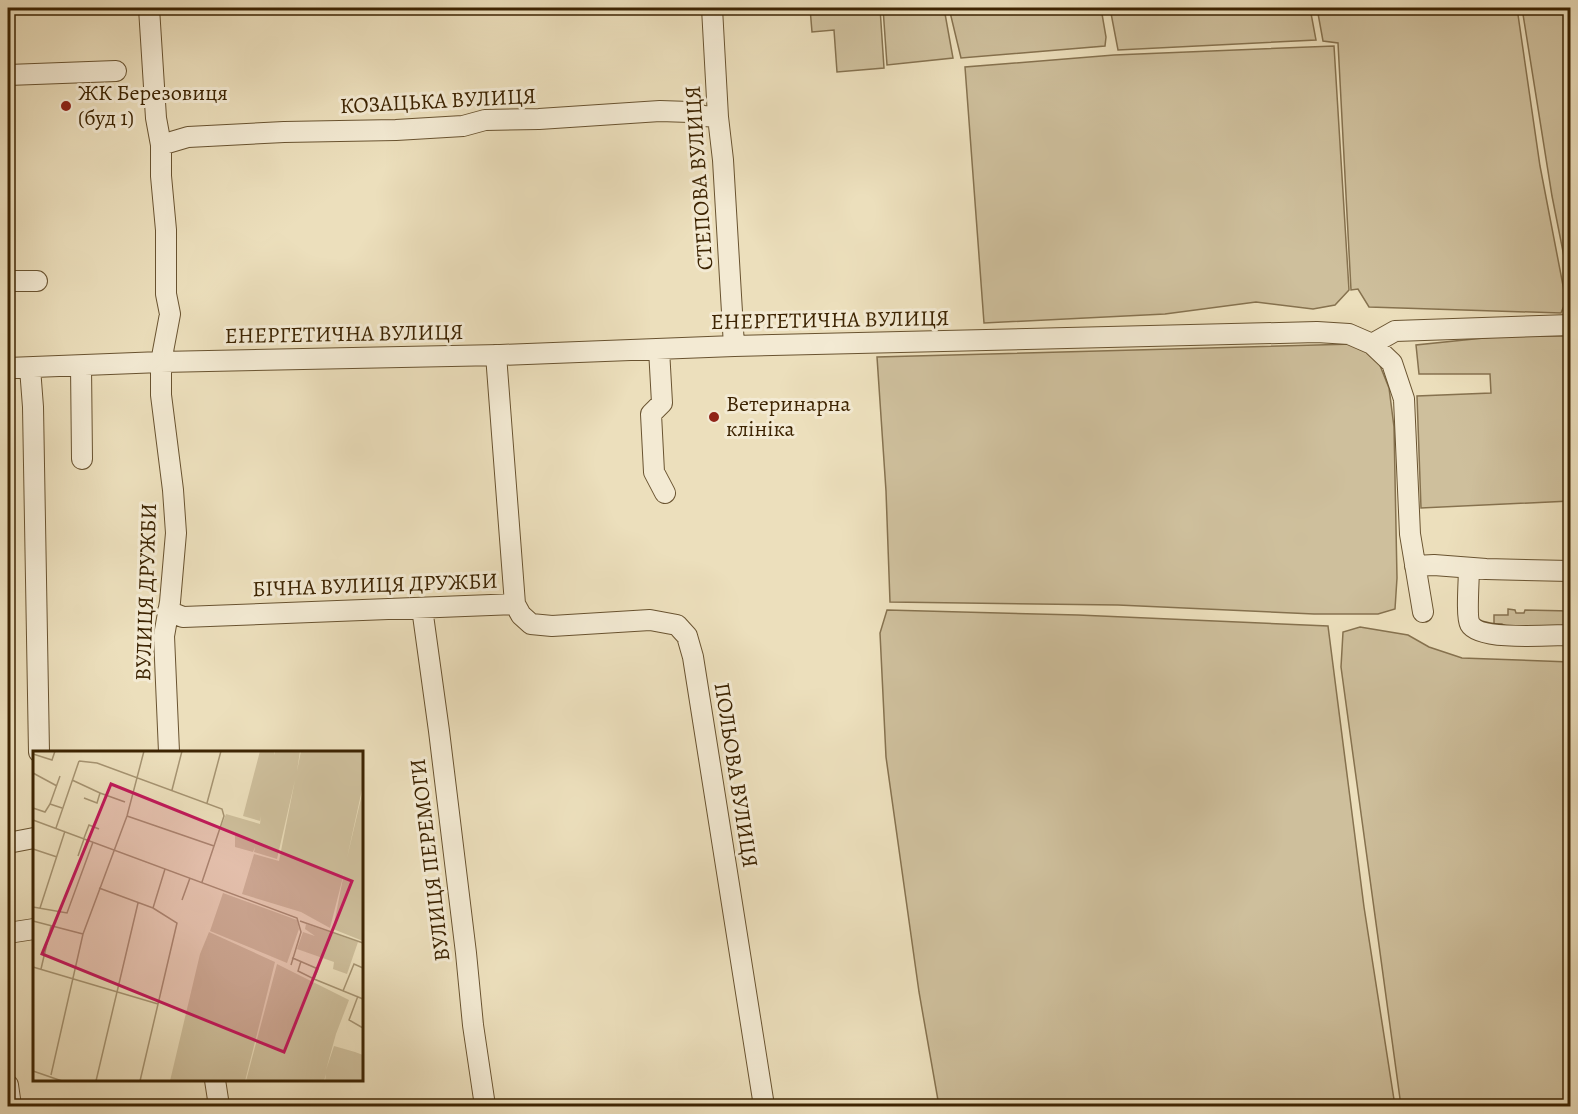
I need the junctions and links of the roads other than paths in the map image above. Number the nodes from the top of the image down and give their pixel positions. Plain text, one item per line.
1 (149, 8) edge
2 (711, 8) edge
3 (116, 70) dead end
4 (8, 75) edge
5 (718, 117) junction
6 (161, 145) junction
7 (8, 281) edge
8 (37, 281) dead end
9 (1570, 325) edge
10 (1372, 344) junction
11 (734, 346) junction
12 (659, 349) junction
13 (496, 355) junction
14 (161, 362) junction
15 (81, 366) junction
16 (8, 368) edge
17 (30, 368) junction
18 (82, 459) dead end
19 (665, 494) dead end
20 (1415, 566) junction
21 (1469, 568) junction
22 (1570, 571) edge
23 (515, 604) junction
24 (423, 608) junction
25 (168, 611) junction
26 (1423, 612) dead end
27 (1570, 635) edge
28 (39, 751) edge
29 (169, 751) edge
30 (33, 838) edge
31 (8, 843) edge
32 (33, 929) edge
33 (8, 933) edge
34 (215, 1081) edge
35 (8, 1085) edge
36 (10, 1107) edge
37 (219, 1107) edge
38 (485, 1107) edge
39 (764, 1107) edge

1 - 6 street, ВУЛИЦЯ ДРУЖБИ
2 - 5 street, СТЕПОВА ВУЛИЦЯ
3 - 4 street
5 - 6 street, КОЗАЦЬКА ВУЛИЦЯ
5 - 11 street, СТЕПОВА ВУЛИЦЯ
6 - 14 street, ВУЛИЦЯ ДРУЖБИ
7 - 8 street
9 - 10 street
10 - 11 street, ЕНЕРГЕТИЧНА ВУЛИЦЯ
10 - 20 street, ЕНЕРГЕТИЧНА ВУЛИЦЯ
11 - 12 street, ЕНЕРГЕТИЧНА ВУЛИЦЯ
12 - 13 street, ЕНЕРГЕТИЧНА ВУЛИЦЯ
12 - 19 street
13 - 14 street, ЕНЕРГЕТИЧНА ВУЛИЦЯ
13 - 23 street, БІЧНА ВУЛИЦЯ ДРУЖБИ
14 - 15 street, ЕНЕРГЕТИЧНА ВУЛИЦЯ
14 - 25 street, ВУЛИЦЯ ДРУЖБИ
15 - 17 street, ЕНЕРГЕТИЧНА ВУЛИЦЯ
15 - 18 street
16 - 17 street, ЕНЕРГЕТИЧНА ВУЛИЦЯ
17 - 28 street
20 - 21 street
20 - 26 street, ЕНЕРГЕТИЧНА ВУЛИЦЯ
21 - 22 street
21 - 27 street
23 - 24 street, БІЧНА ВУЛИЦЯ ДРУЖБИ
23 - 39 street, ПОЛЬОВА ВУЛИЦЯ
24 - 25 street, БІЧНА ВУЛИЦЯ ДРУЖБИ
24 - 38 street, ВУЛИЦЯ ПЕРЕМОГИ
25 - 29 street, ВУЛИЦЯ ДРУЖБИ
30 - 31 street
32 - 33 street
34 - 37 street
35 - 36 street

